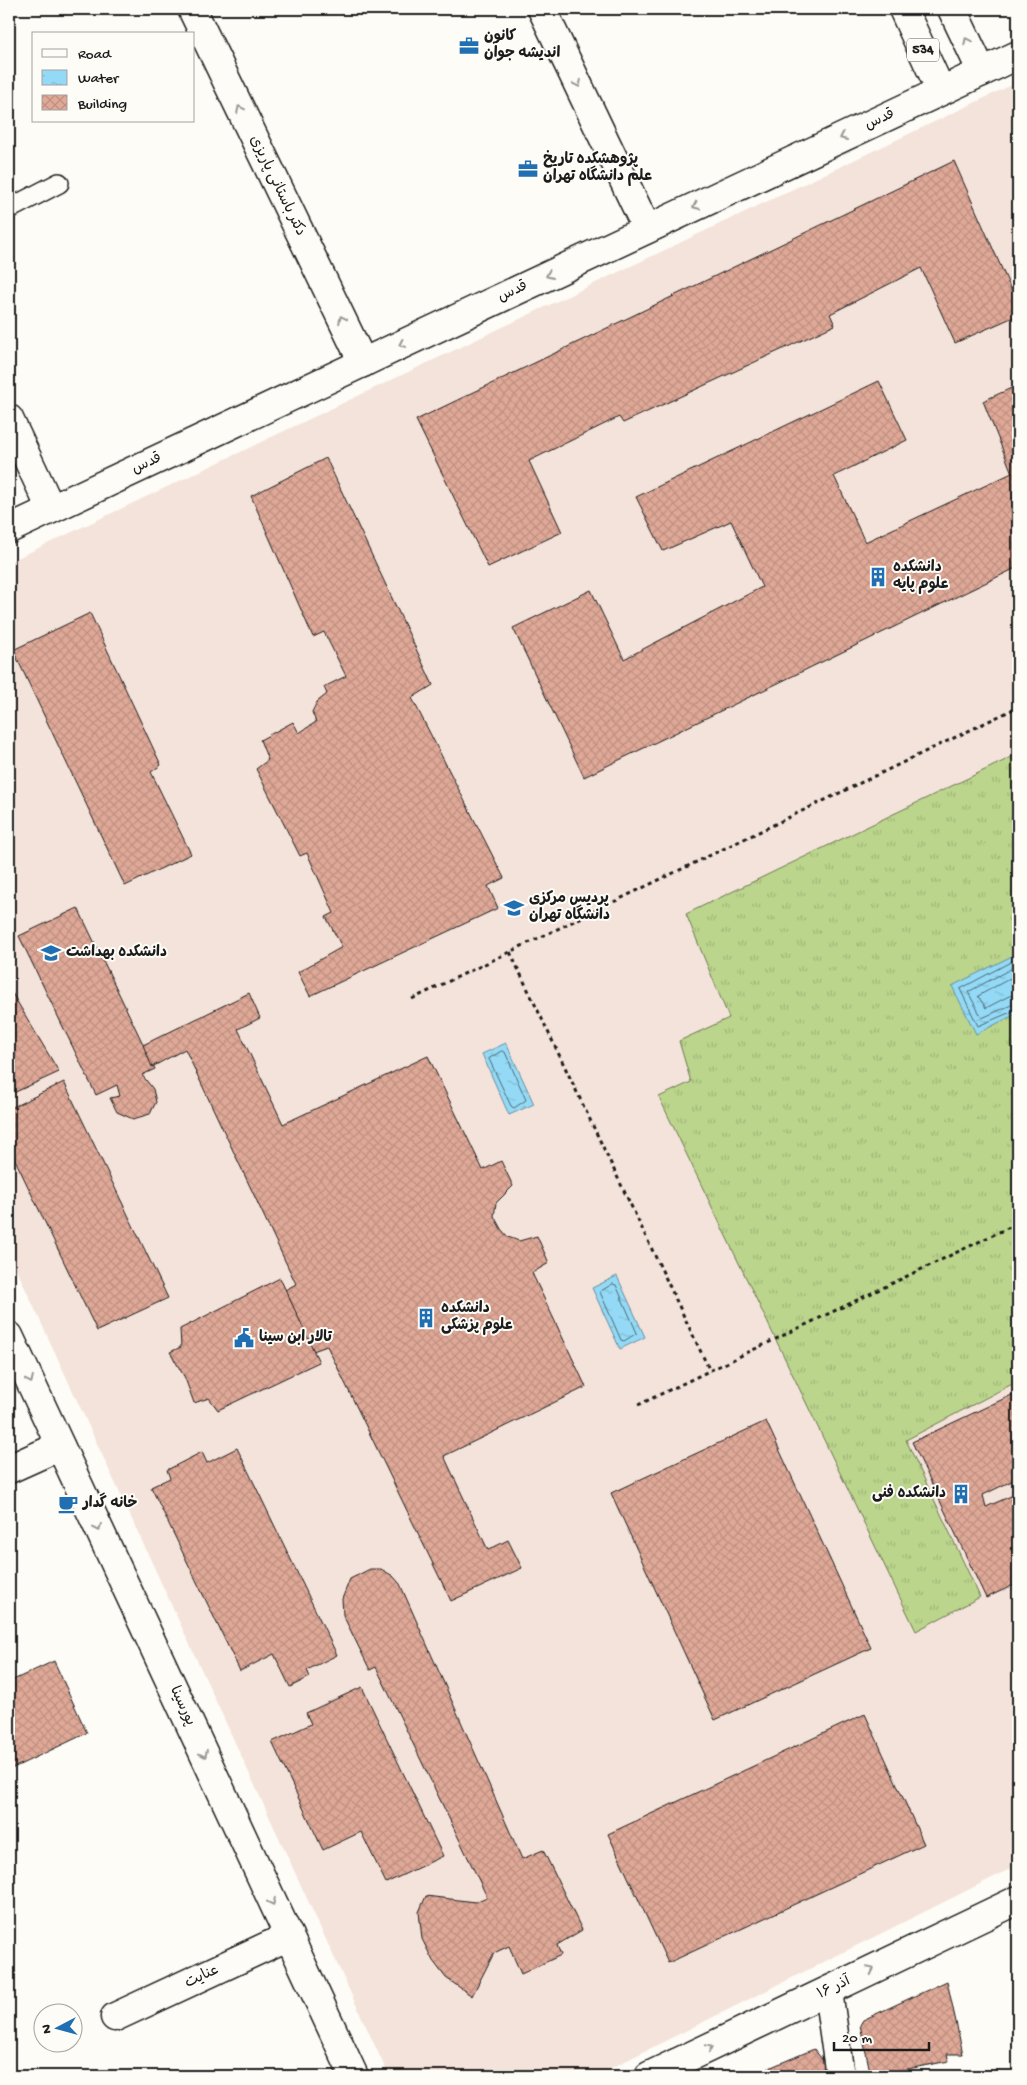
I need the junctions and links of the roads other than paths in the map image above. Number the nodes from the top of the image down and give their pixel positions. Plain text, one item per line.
1 (192, 9) edge
2 (542, 9) edge
3 (903, 9) edge
4 (952, 9) edge
5 (1018, 55) edge
6 (982, 72) junction
7 (941, 91) junction
8 (59, 183) dead end
9 (9, 209) edge
10 (647, 229) junction
11 (363, 362) junction
12 (9, 419) edge
13 (51, 509) junction
14 (9, 529) edge
15 (9, 1336) edge
16 (60, 1446) junction
17 (9, 1469) edge
18 (1018, 1900) edge
19 (289, 1936) junction
20 (828, 1991) junction
21 (114, 2017) dead end
22 (677, 2070) edge
23 (354, 2076) edge
24 (649, 2076) edge
25 (840, 2076) edge

11 -> 1 street, دکتر باستانی پاریزی
2 -> 10 street
3 - 7 street, 534
6 -> 4 street
5 - 6 street, قدس
6 - 7 street, قدس
7 -> 10 street, قدس
8 - 9 lane
10 -> 11 street, قدس
11 - 13 street, قدس
12 - 13 street
13 - 14 street, قدس
15 -> 16 street, پورسینا
16 - 17 street
16 -> 19 street, پورسینا
20 -> 18 street, ۱۶ آذر
19 - 21 street, عنایت
19 - 23 street, پورسینا
22 -> 20 street, ۱۶ آذر
20 - 25 street
22 - 24 street, ۱۶ آذر

